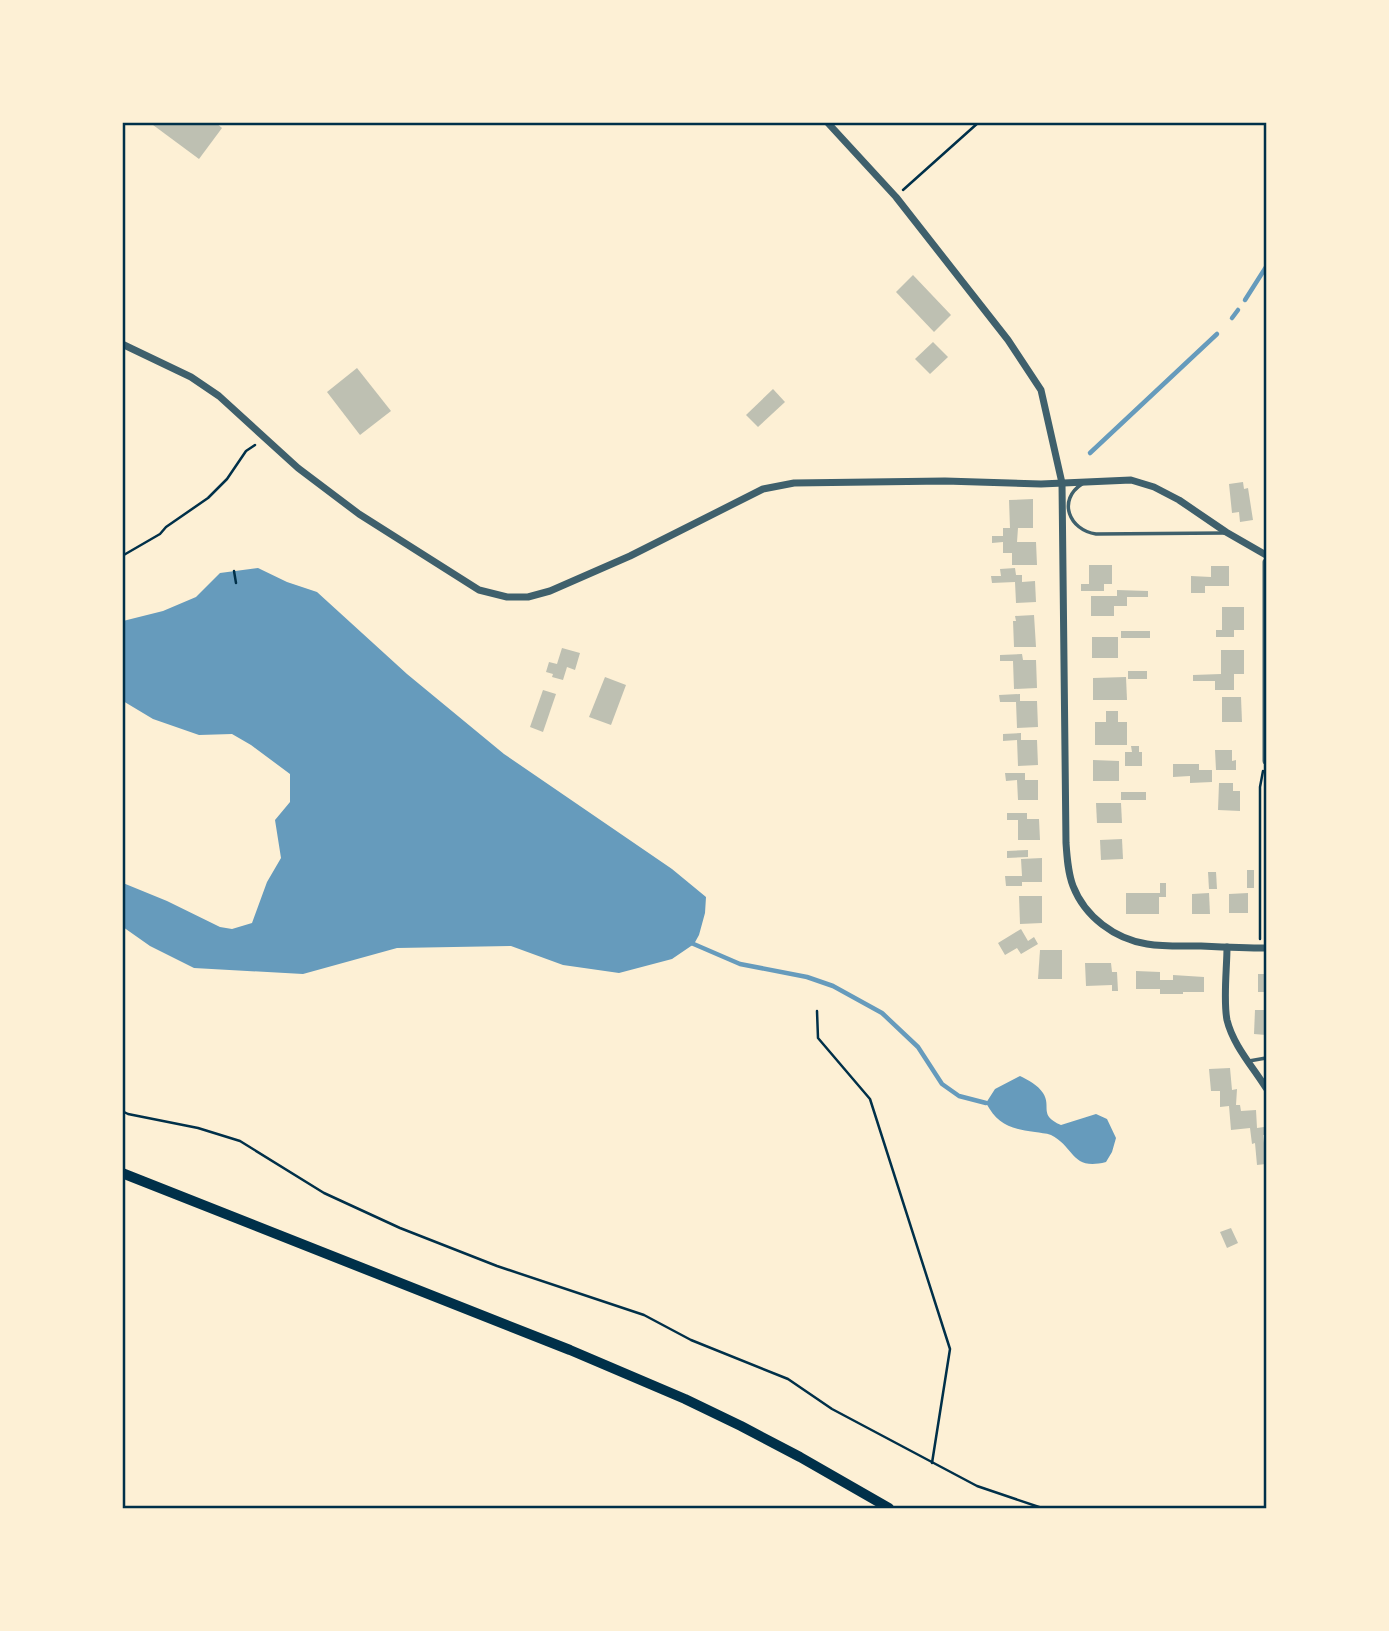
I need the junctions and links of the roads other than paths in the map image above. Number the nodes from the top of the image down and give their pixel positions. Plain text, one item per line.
1 (827, 122) edge
2 (122, 344) edge
3 (1094, 480) junction
4 (1062, 483) junction
5 (1226, 533) junction
6 (1266, 555) edge
7 (1266, 562) edge
8 (1266, 761) edge
9 (1227, 947) junction
10 (1263, 948) edge
11 (1266, 1058) edge
12 (1249, 1061) junction
13 (1266, 1088) edge
14 (122, 1173) edge
15 (889, 1508) edge

1 - 4 street
2 - 4 street
3 - 4 street
3 - 5 street
3 - 5 lane
4 - 9 street
5 - 6 street
7 - 8 street
9 - 10 street
9 - 12 street
11 - 12 lane
12 - 13 street
14 - 15 main road

